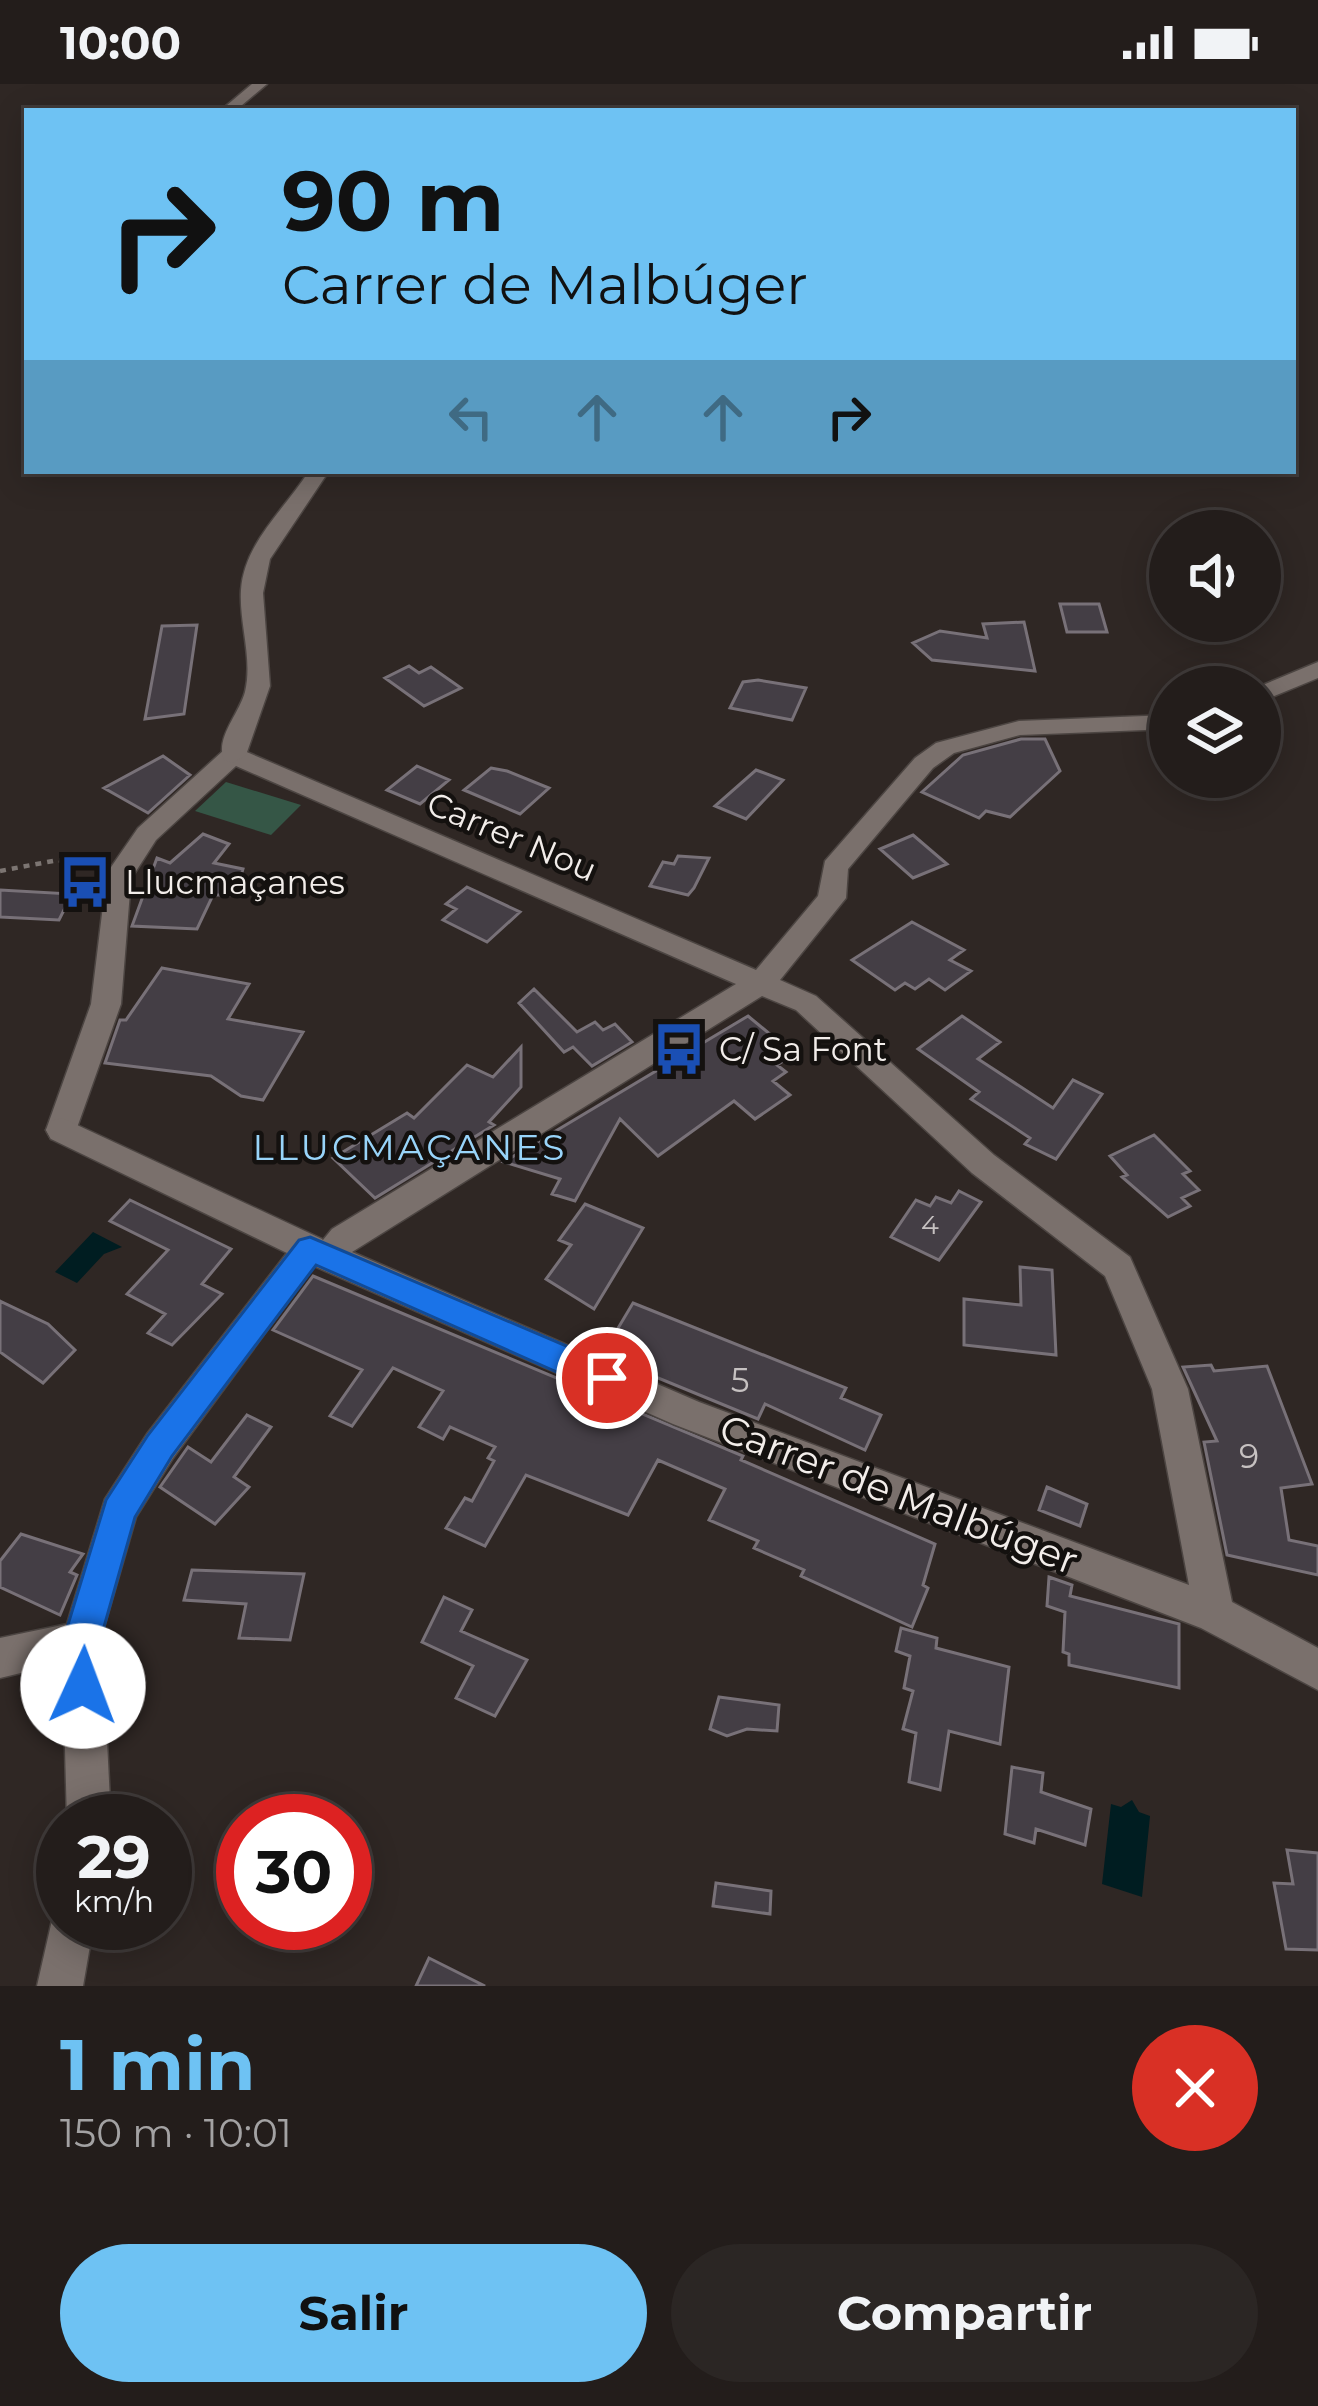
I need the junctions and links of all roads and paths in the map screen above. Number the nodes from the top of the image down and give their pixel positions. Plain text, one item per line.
1 (260, 84) edge
2 (231, 108) edge
3 (317, 474) edge
4 (1318, 669) edge
5 (1281, 686) edge
6 (1149, 723) edge
7 (232, 755) junction
8 (0, 871) edge
9 (120, 877) junction
10 (763, 982) junction
11 (319, 1253) junction
12 (1214, 1614) junction
13 (82, 1641) junction
14 (0, 1658) edge
15 (1318, 1670) edge
16 (88, 1794) edge
17 (66, 1950) edge
18 (60, 1986) edge

1 - 2 street
3 - 7 street
4 - 5 street
6 - 10 street
7 - 9 street
7 - 10 street, Carrer Nou
8 - 9 path
9 - 11 street, Carrer de Malbúger
10 - 11 street
10 - 12 street, Carrer Nou
11 - 12 street, Carrer de Malbúger
11 - 13 street
12 - 15 street, Carrer de Malbúger
13 - 14 street
13 - 16 street
17 - 18 street

